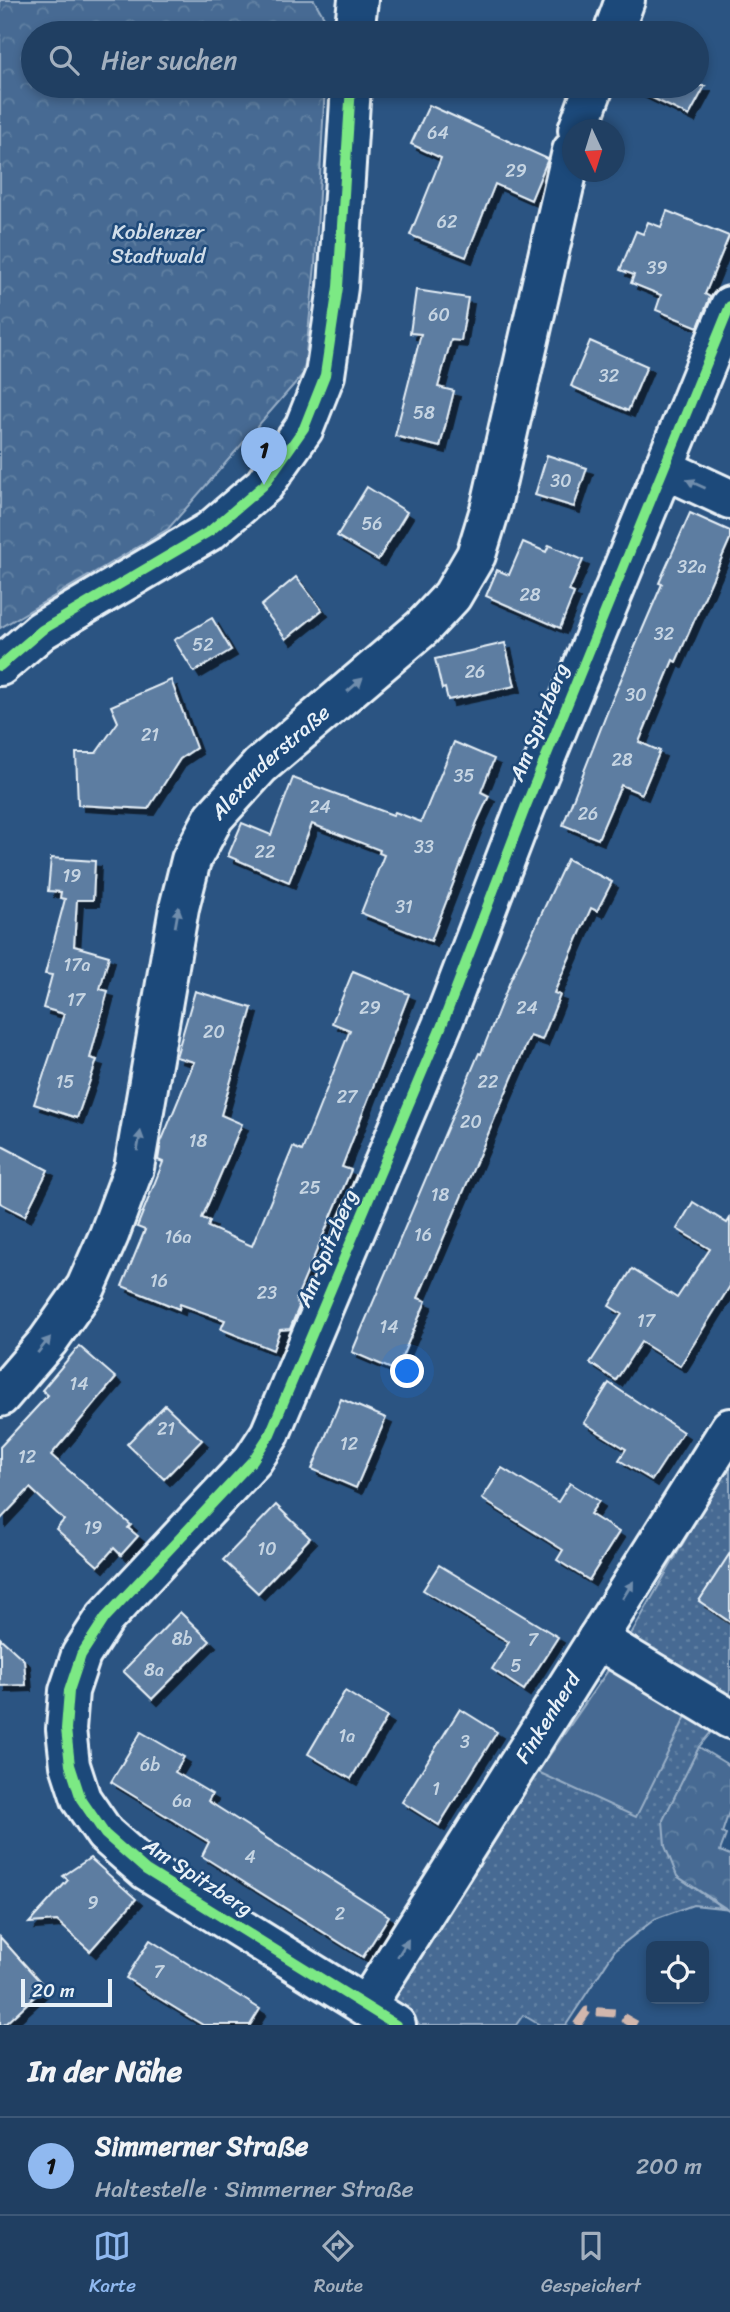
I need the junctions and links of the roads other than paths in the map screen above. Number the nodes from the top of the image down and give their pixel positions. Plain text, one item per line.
1 (358, 0) edge
2 (625, 0) edge
3 (355, 21) edge
4 (617, 21) edge
5 (350, 98) edge
6 (590, 98) edge
7 (582, 119) edge
8 (565, 182) edge
9 (730, 306) edge
10 (663, 468) junction
11 (730, 499) edge
12 (0, 666) edge
13 (0, 1397) edge
14 (730, 1429) edge
15 (597, 1639) junction
16 (730, 1719) edge
17 (381, 2015) edge

1 - 3 street
2 - 4 street
5 - 12 street
6 - 7 street
13 -> 8 street, Alexanderstraße
9 - 10 street, Am Spitzberg
11 -> 10 street
10 - 17 street, Am Spitzberg
15 -> 14 street, Finkenherd
15 - 16 street
17 -> 15 street, Finkenherd

